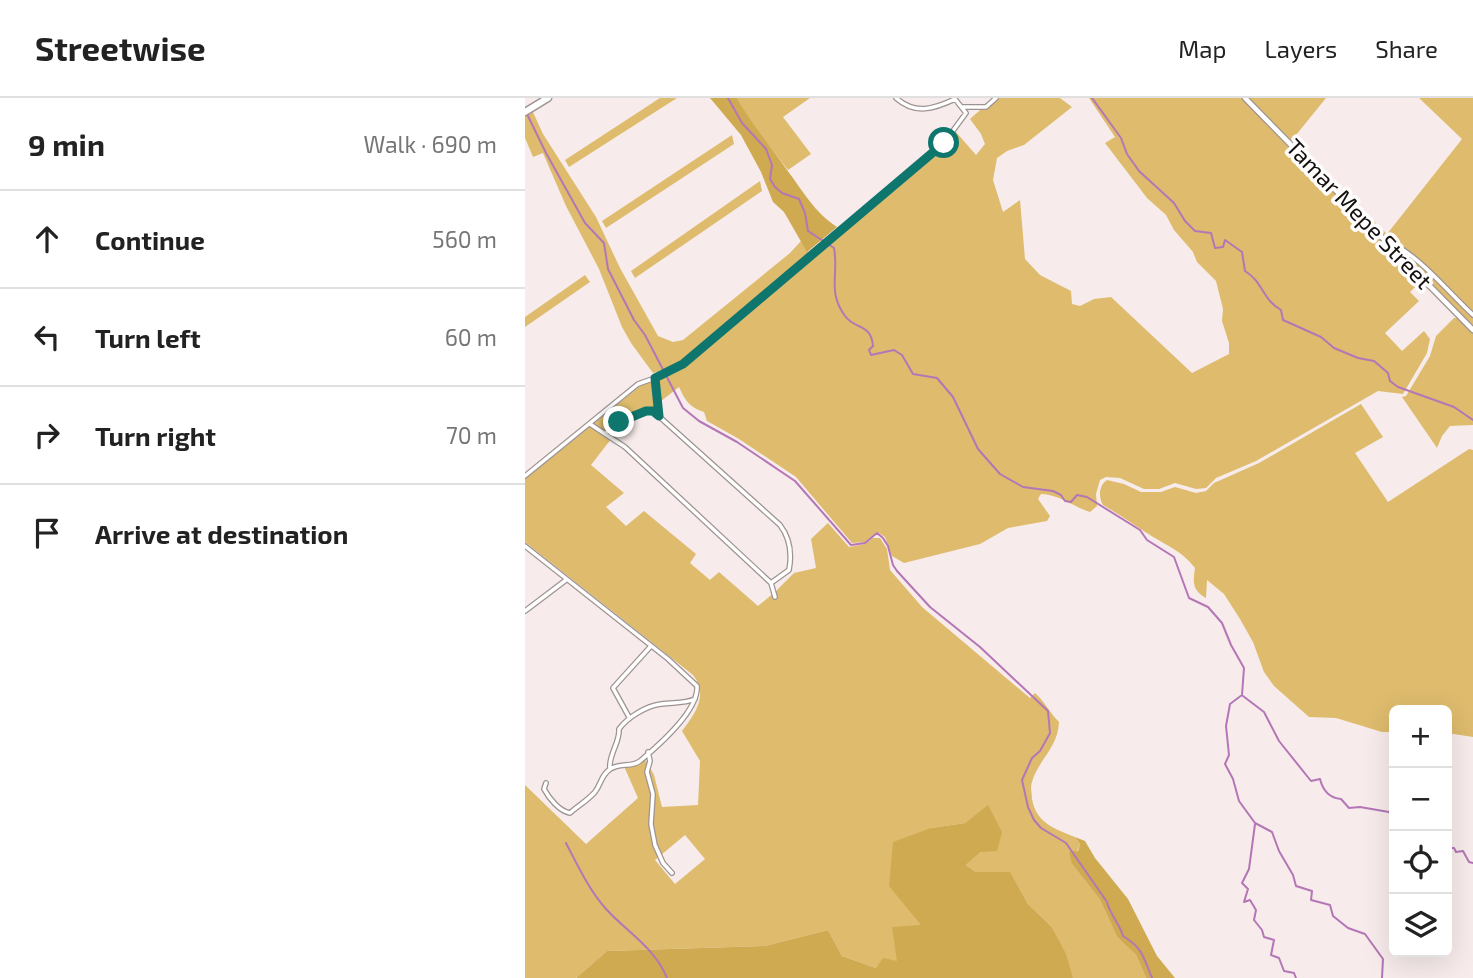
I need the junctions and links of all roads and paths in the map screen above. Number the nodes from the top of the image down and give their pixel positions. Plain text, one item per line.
1 (548, 98) edge
2 (896, 98) edge
3 (996, 98) edge
4 (1245, 98) edge
5 (962, 107) junction
6 (525, 112) edge
7 (1384, 239) junction
8 (1473, 315) edge
9 (1473, 330) edge
10 (655, 378) junction
11 (659, 416) junction
12 (590, 424) junction
13 (606, 433) junction
14 (525, 476) edge
15 (525, 546) edge
16 (566, 580) junction
17 (771, 583) junction
18 (775, 597) dead end
19 (525, 611) edge
20 (651, 646) junction
21 (695, 699) junction
22 (629, 718) junction
23 (648, 752) junction
24 (610, 769) junction
25 (546, 783) dead end
26 (672, 873) dead end

1 - 6 highway
2 - 5 street
3 - 5 street
4 - 7 street, Tamar Mepe Street
5 - 10 street
7 - 8 street
7 - 9 street, Tamar Mepe Street
10 - 11 street
10 - 12 street
11 - 13 street
11 - 17 street
12 - 13 street
12 - 14 street
13 - 17 street
15 - 16 street
16 - 19 street
16 - 20 street
17 - 18 street
20 - 21 street
20 - 22 street
21 - 22 street
21 - 23 street
22 - 24 street
23 - 24 street
23 - 26 street
24 - 25 street

